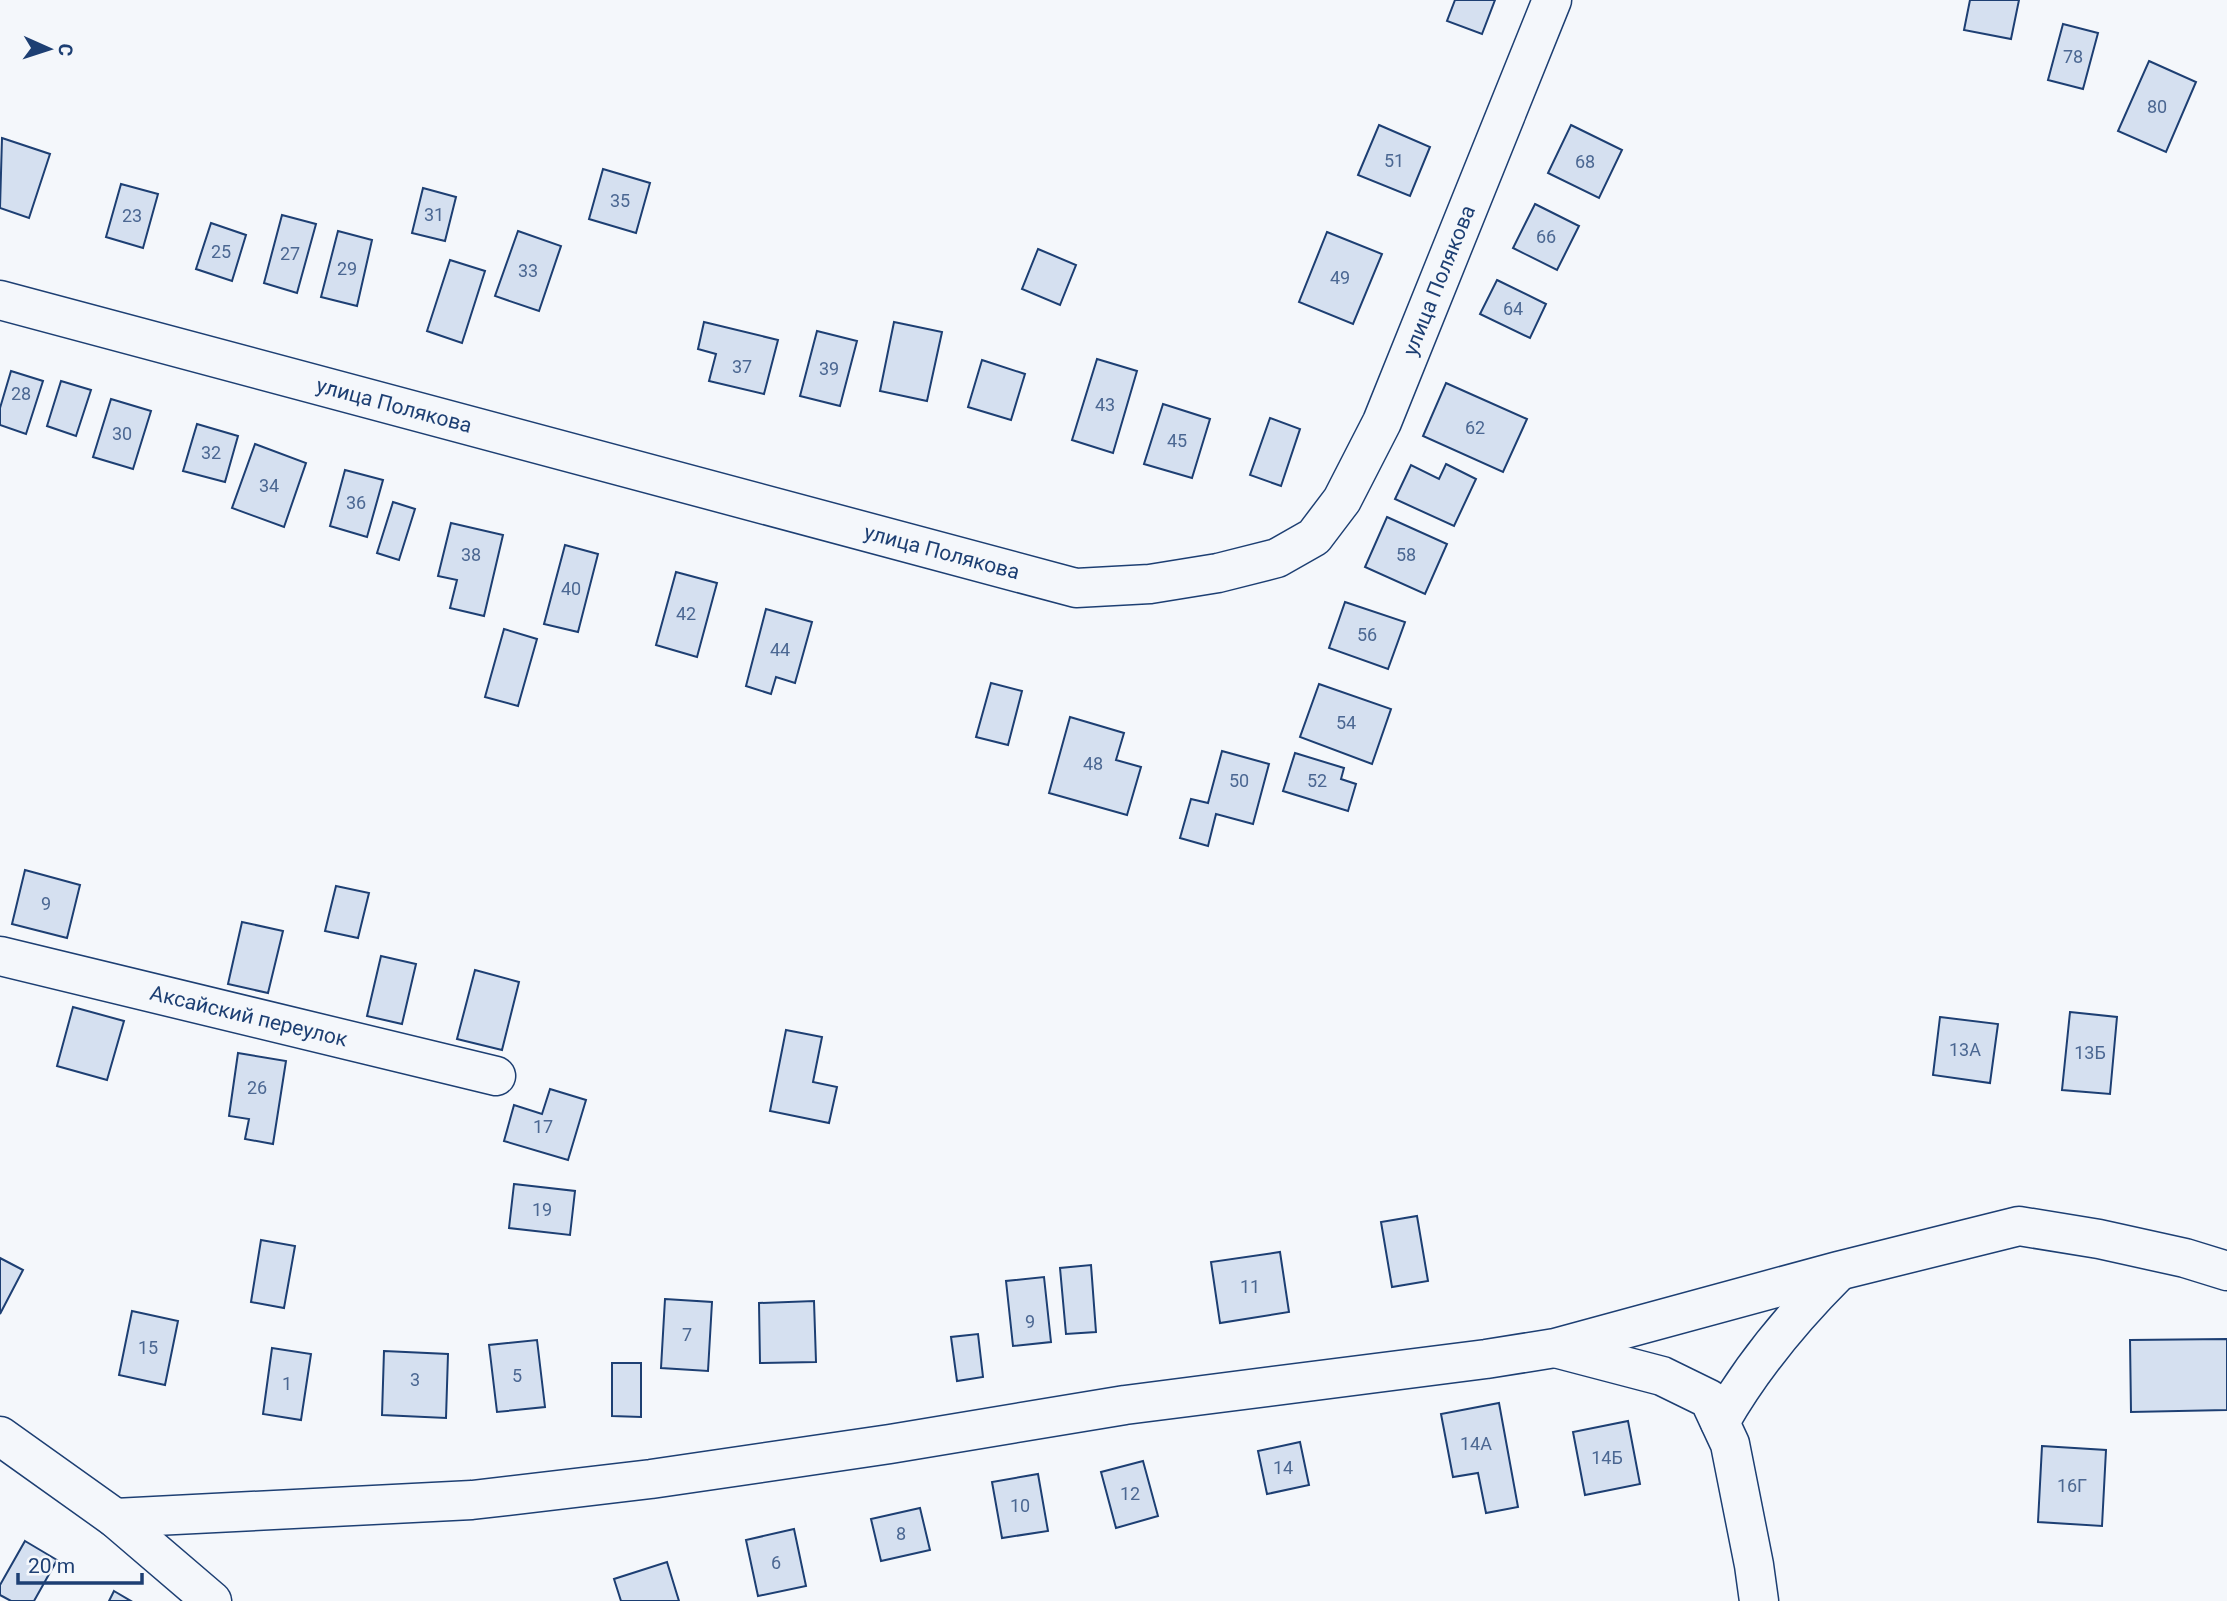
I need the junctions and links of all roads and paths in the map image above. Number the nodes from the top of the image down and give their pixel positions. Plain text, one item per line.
1 (1552, 0) edge
2 (0, 300) edge
3 (0, 956) edge
4 (496, 1076) dead end
5 (1838, 1271) junction
6 (2227, 1271) edge
7 (1555, 1348) junction
8 (1720, 1422) junction
9 (0, 1436) edge
10 (116, 1518) junction
11 (212, 1601) edge
12 (1759, 1601) edge

1 - 2 street, улица Полякова
3 - 4 street, Аксайский переулок
5 - 6 street
5 - 7 street
5 - 8 street
7 - 8 street
7 - 10 street
8 - 12 street
9 - 10 street
10 - 11 street

